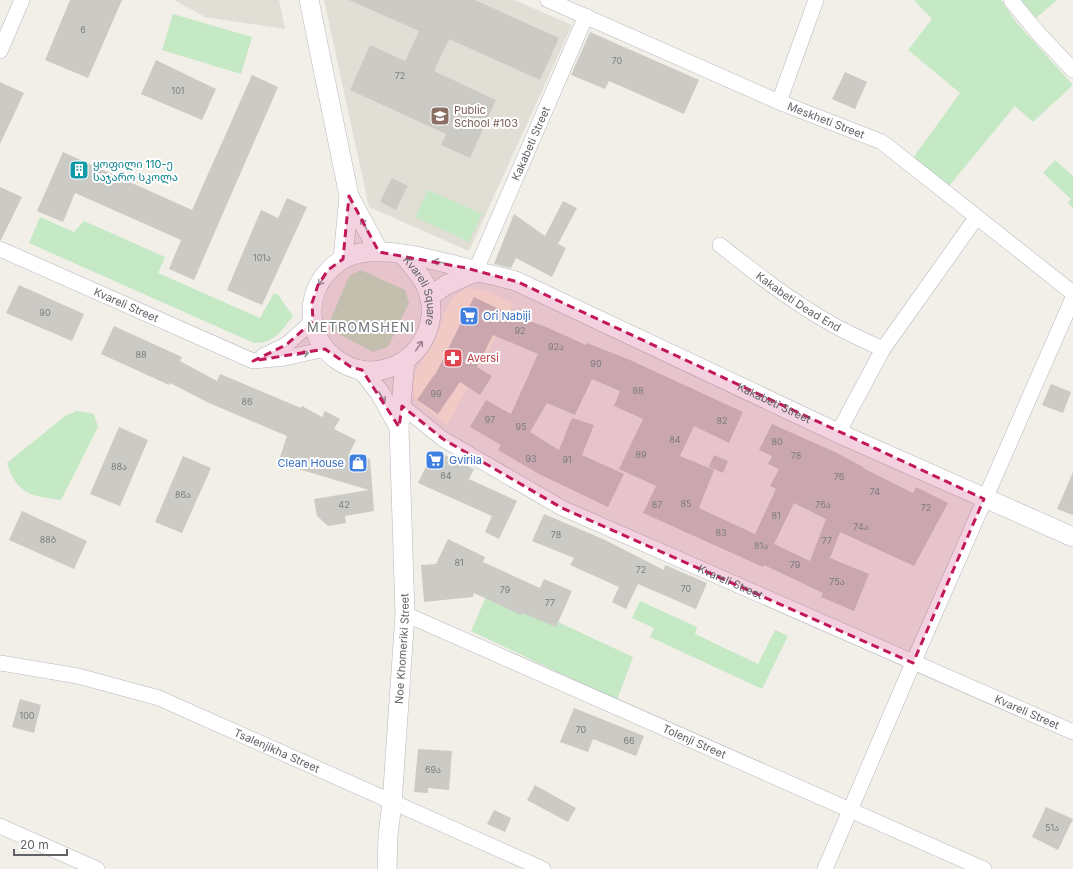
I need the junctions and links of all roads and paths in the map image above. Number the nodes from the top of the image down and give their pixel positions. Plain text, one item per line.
1 (22, 0) edge
2 (309, 0) edge
3 (548, 0) edge
4 (816, 0) edge
5 (1011, 0) edge
6 (586, 16) junction
7 (0, 51) edge
8 (1073, 70) edge
9 (779, 102) junction
10 (349, 196) junction
11 (976, 218) junction
12 (720, 244) dead end
13 (0, 249) edge
14 (379, 252) junction
15 (403, 254) junction
16 (343, 259) junction
17 (475, 272) junction
18 (1073, 293) edge
19 (430, 297) junction
20 (1073, 298) edge
21 (313, 321) junction
22 (325, 349) junction
23 (883, 349) junction
24 (253, 361) junction
25 (405, 361) junction
26 (362, 370) junction
27 (402, 406) junction
28 (399, 427) junction
29 (838, 433) junction
30 (984, 499) junction
31 (1073, 537) edge
32 (405, 614) junction
33 (0, 663) edge
34 (913, 663) junction
35 (1073, 732) edge
36 (392, 803) junction
37 (851, 810) junction
38 (0, 826) edge
39 (97, 869) edge
40 (387, 869) edge
41 (543, 869) edge
42 (825, 869) edge
43 (984, 869) edge

1 - 7 street
2 - 10 street
3 - 6 street, Meskheti Street
4 - 9 street
5 - 8 street
6 - 9 street, Meskheti Street
6 - 17 street, Kakabeti Street
9 - 11 street, Meskheti Street
14 -> 10 street
10 - 16 street
11 - 18 street, Meskheti Street
11 - 23 street
12 - 23 street, Kakabeti Dead End
13 - 24 street, Kvareli Street
14 - 15 street, Kvareli Square
14 - 16 street, Kvareli Square
17 -> 15 street, Kakabeti Street
15 - 19 street, Kvareli Square
16 -> 21 street, Kvareli Square
17 - 19 street
17 - 29 street, Kakabeti Street
25 -> 19 street, Kvareli Square
20 - 30 street
21 - 22 street, Kvareli Square
21 - 24 street
24 -> 22 street, Kvareli Street
22 - 26 street, Kvareli Square
23 - 29 street
25 - 26 street, Kvareli Square
25 - 27 street, Noe Khomeriki Street
26 -> 28 street, Noe Khomeriki Street
27 - 28 street, Noe Khomeriki Street
27 - 34 street, Kvareli Street
28 - 32 street, Noe Khomeriki Street
29 - 30 street, Kakabeti Street
30 - 31 street, Kakabeti Street
30 - 34 street
32 - 36 street, Noe Khomeriki Street
32 - 37 street, Tolenji Street
33 - 36 street, Tsalenjikha Street
34 - 35 street, Kvareli Street
34 - 37 street
36 - 40 street, Noe Khomeriki Street
36 - 41 street, Tsalenjikha Street
37 - 42 street
37 - 43 street, Tolenji Street
38 - 39 street

